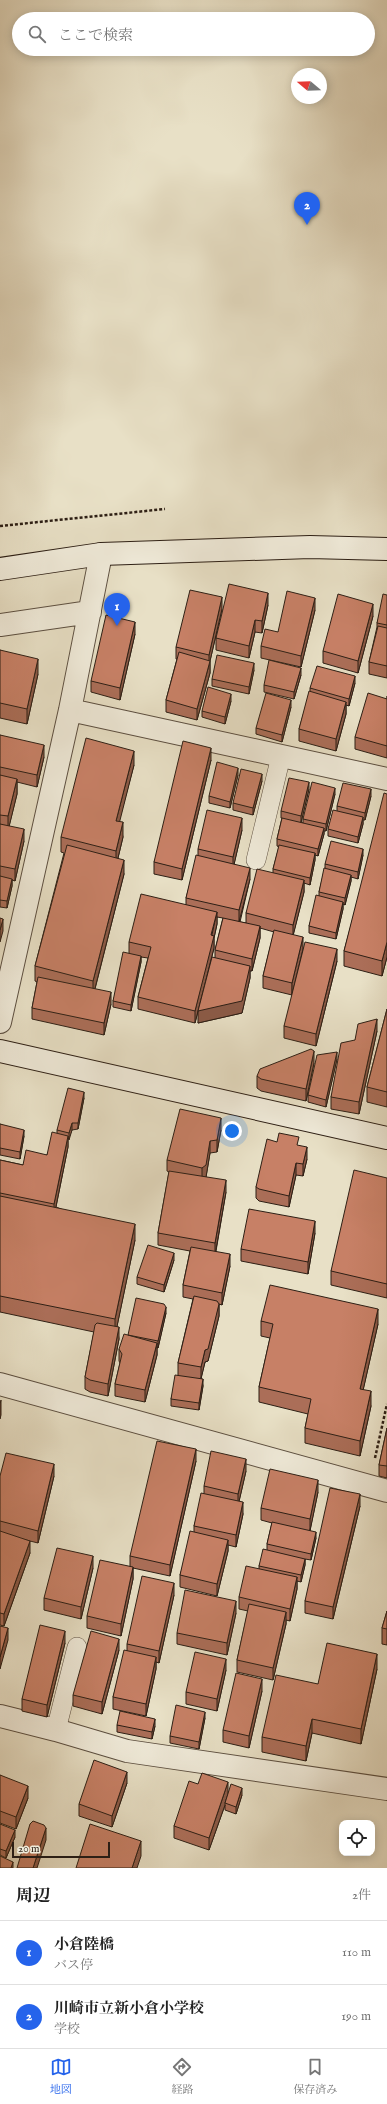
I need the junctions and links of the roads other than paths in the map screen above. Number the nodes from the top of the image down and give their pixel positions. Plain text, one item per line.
1 (387, 549) edge
2 (101, 554) junction
3 (0, 569) edge
4 (90, 612) junction
5 (0, 625) edge
6 (70, 710) junction
7 (281, 756) junction
8 (387, 780) edge
9 (256, 860) dead end
10 (0, 1022) edge
11 (0, 1051) edge
12 (387, 1138) edge
13 (0, 1384) edge
14 (378, 1489) edge
15 (77, 1647) dead end
16 (0, 1716) edge
17 (56, 1730) junction
18 (387, 1789) edge

1 - 2 street
2 - 3 street
2 - 4 street
4 - 5 street
4 - 6 street
6 - 7 street
6 - 10 street
7 - 8 street
7 - 9 lane
11 - 12 street
13 - 14 street
15 - 17 lane
16 - 17 street
17 - 18 street

